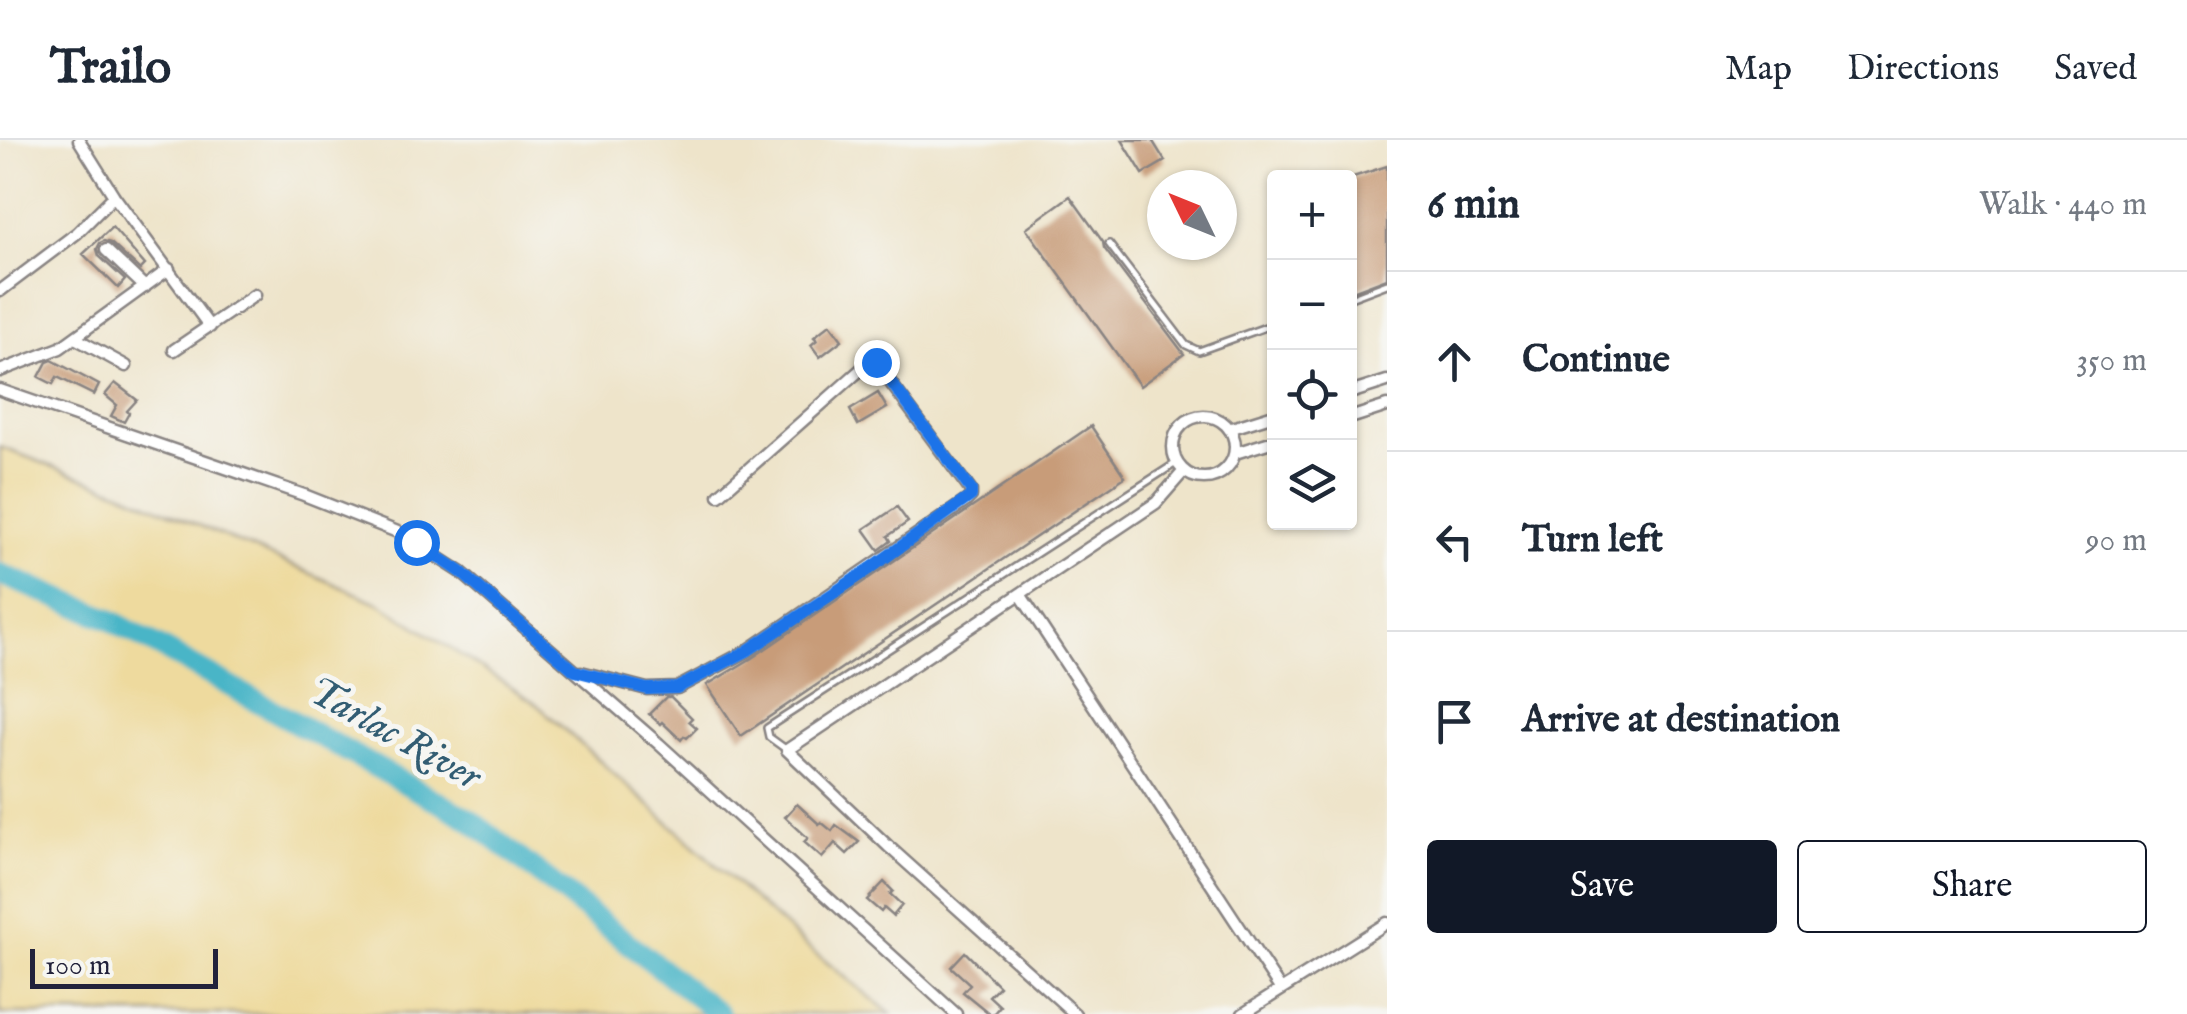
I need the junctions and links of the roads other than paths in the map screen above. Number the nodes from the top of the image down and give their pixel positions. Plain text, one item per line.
1 (78, 140) edge
2 (114, 196) junction
3 (1109, 244) dead end
4 (106, 250) dead end
5 (169, 269) junction
6 (1387, 284) edge
7 (145, 287) junction
8 (0, 291) edge
9 (1357, 295) edge
10 (255, 296) dead end
11 (210, 326) junction
12 (1267, 327) edge
13 (75, 338) junction
14 (174, 350) dead end
15 (126, 366) dead end
16 (0, 372) edge
17 (1387, 382) edge
18 (0, 390) edge
19 (1357, 391) edge
20 (1357, 400) edge
21 (1387, 406) edge
22 (1364, 413) junction
23 (1357, 416) edge
24 (1267, 417) edge
25 (1228, 429) junction
26 (1267, 443) edge
27 (1235, 453) junction
28 (1180, 468) junction
29 (719, 496) dead end
30 (1020, 594) junction
31 (575, 671) junction
32 (787, 750) junction
33 (1387, 923) edge
34 (1281, 990) junction
35 (956, 1014) edge
36 (1075, 1014) edge
37 (1243, 1014) edge

1 - 2 street
2 - 5 street
2 - 8 street
3 - 12 lane
4 - 7 street
5 - 7 street
5 - 11 street
6 - 9 lane
7 - 13 street
10 - 11 street
11 - 14 street
13 - 15 street
13 - 16 street
17 - 19 street
18 - 31 street
20 - 22 street
21 - 22 street
22 - 23 street
24 - 25 street
25 - 27 street
25 - 28 street
26 - 27 street
27 - 28 street
28 - 30 street
28 - 32 lane
29 - 31 street
30 - 32 street
30 - 34 street
31 - 35 street
32 - 36 street
33 - 34 street
34 - 37 street

